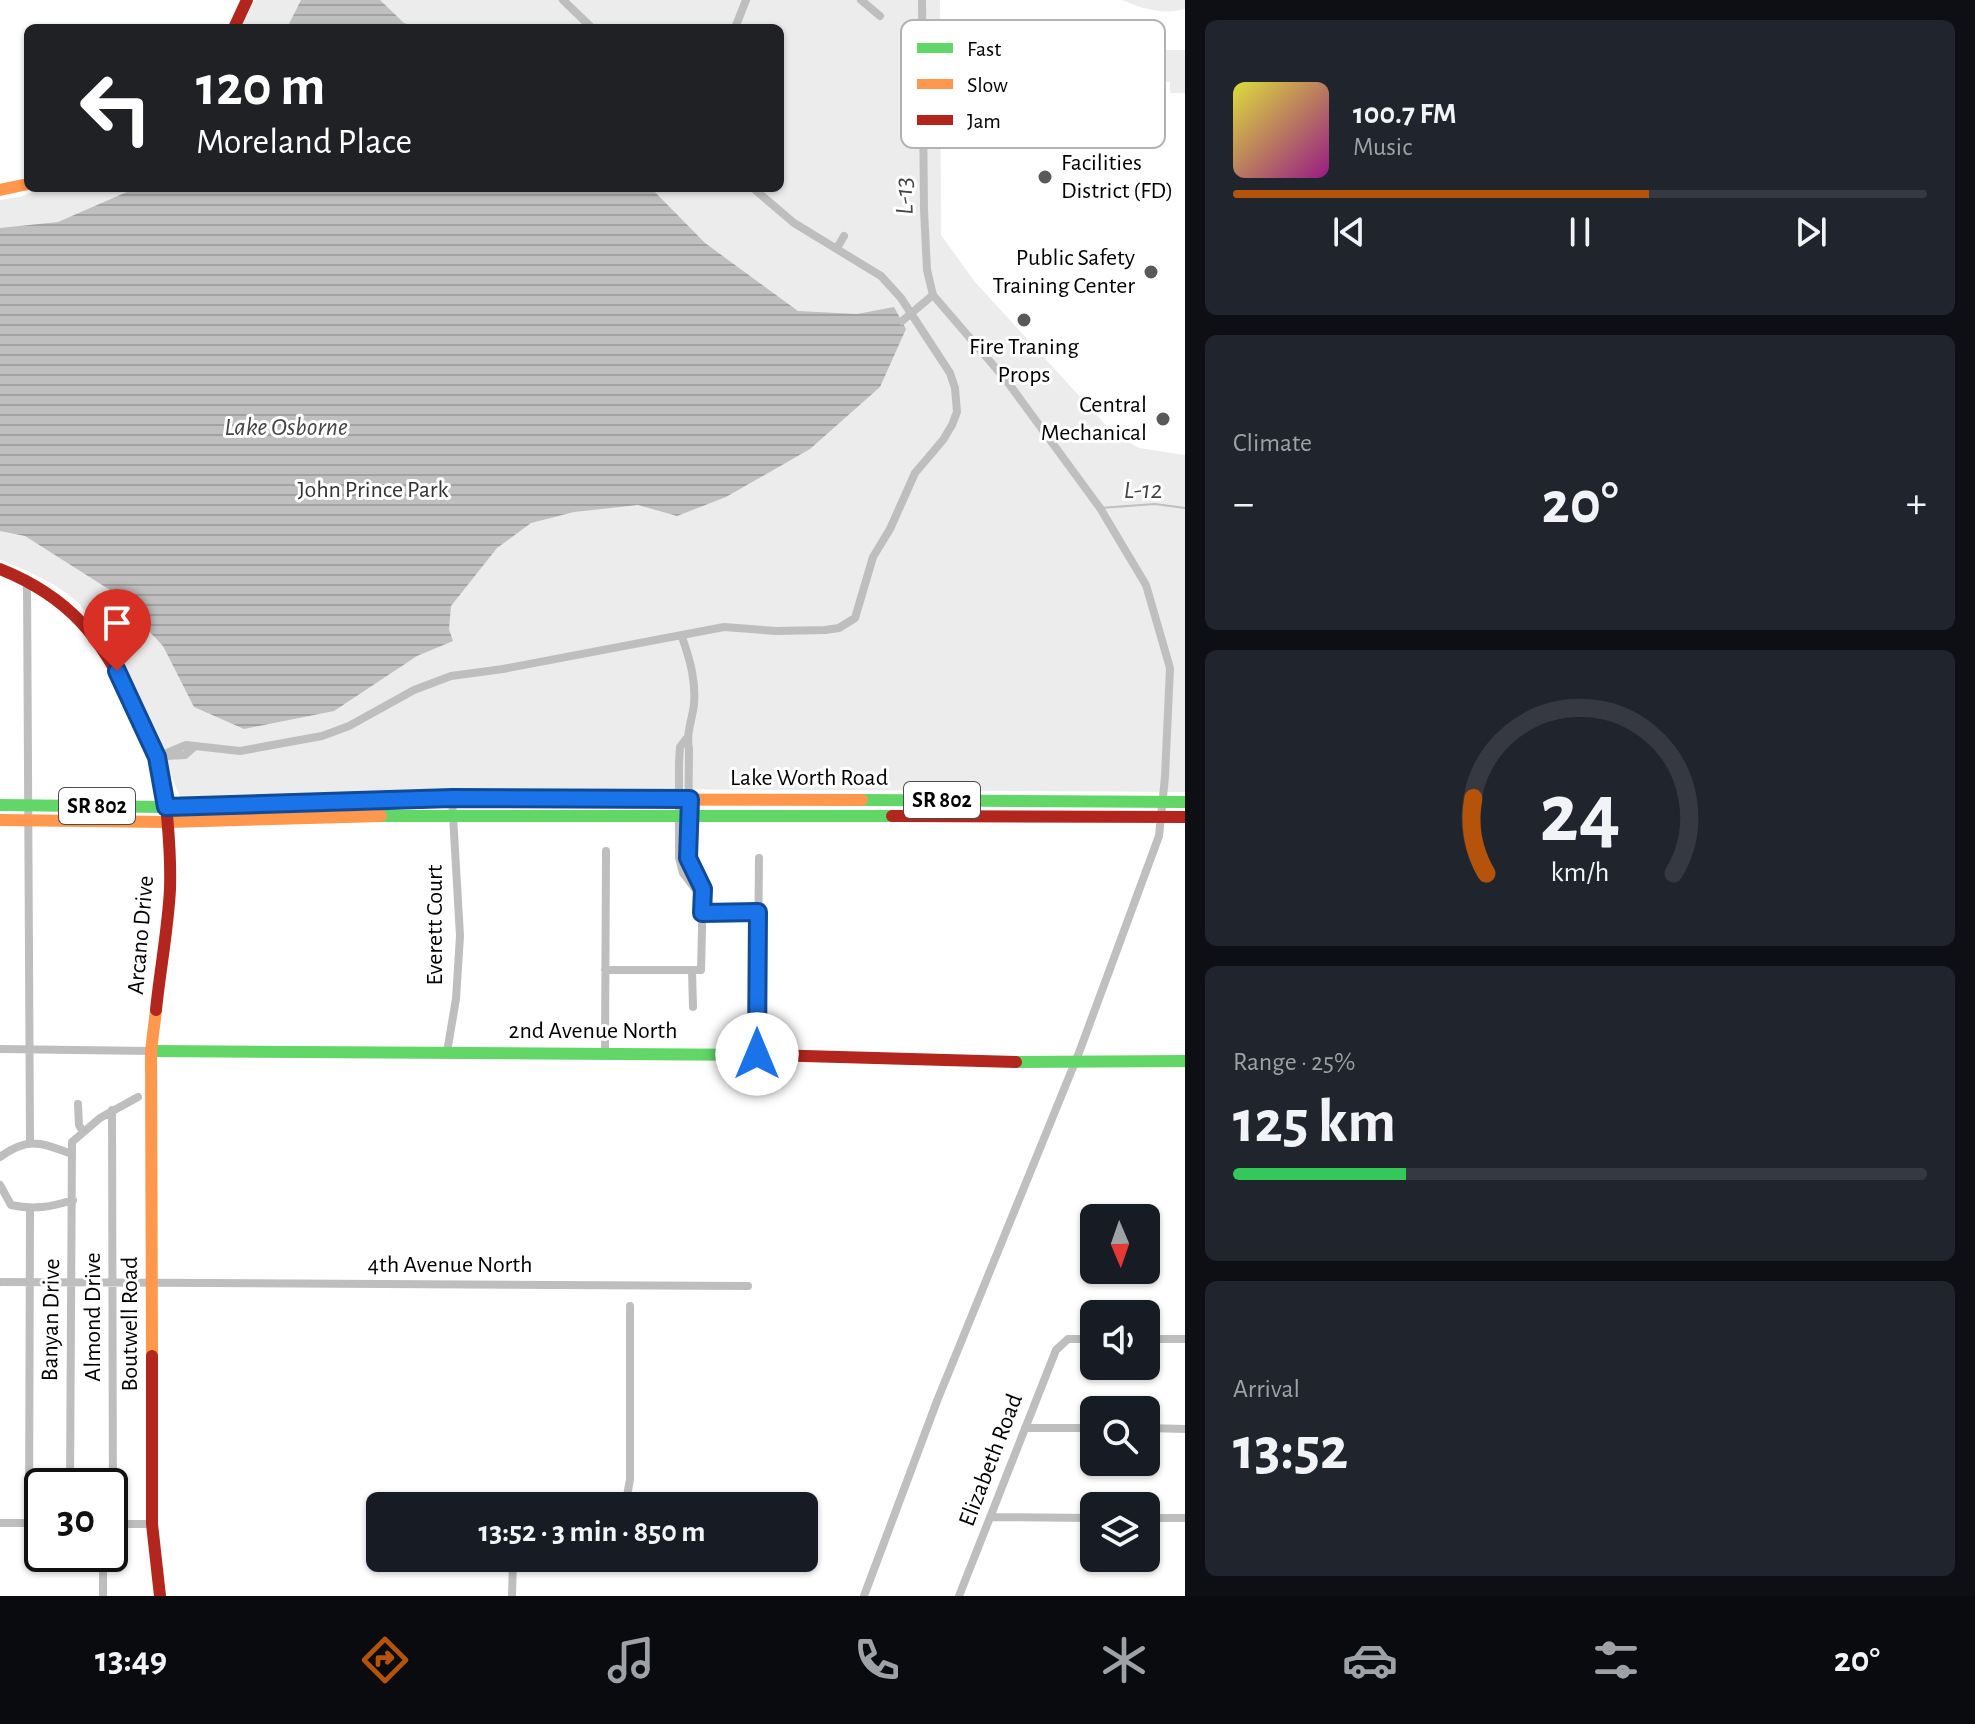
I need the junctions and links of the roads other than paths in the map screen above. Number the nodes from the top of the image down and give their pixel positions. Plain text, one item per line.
1 (247, 0) edge
2 (563, 0) edge
3 (746, 0) edge
4 (861, 0) edge
5 (880, 16) dead end
6 (236, 24) edge
7 (588, 24) edge
8 (737, 24) edge
9 (24, 185) edge
10 (0, 190) edge
11 (758, 192) edge
12 (844, 236) dead end
13 (837, 248) junction
14 (0, 569) edge
15 (27, 580) junction
16 (682, 637) junction
17 (157, 757) junction
18 (452, 798) junction
19 (684, 799) junction
20 (1084, 802) junction
21 (1185, 802) edge
22 (0, 805) edge
23 (29, 805) junction
24 (166, 807) junction
25 (453, 814) junction
26 (684, 814) junction
27 (1016, 817) junction
28 (1185, 817) edge
29 (0, 820) edge
30 (27, 820) junction
31 (167, 822) junction
32 (606, 851) dead end
33 (759, 858) dead end
34 (758, 912) junction
35 (702, 913) junction
36 (605, 970) junction
37 (692, 970) junction
38 (693, 1007) dead end
39 (0, 1049) edge
40 (29, 1049) junction
41 (151, 1051) junction
42 (447, 1052) junction
43 (605, 1053) junction
44 (757, 1054) junction
45 (1185, 1061) edge
46 (138, 1097) dead end
47 (78, 1104) dead end
48 (112, 1110) junction
49 (83, 1132) junction
50 (30, 1143) junction
51 (72, 1154) junction
52 (0, 1157) edge
53 (0, 1185) edge
54 (73, 1200) junction
55 (30, 1209) junction
56 (0, 1282) edge
57 (30, 1282) junction
58 (72, 1283) junction
59 (114, 1283) junction
60 (152, 1283) junction
61 (748, 1286) dead end
62 (630, 1306) dead end
63 (1160, 1339) edge
64 (1185, 1339) edge
65 (1080, 1340) edge
66 (1025, 1428) junction
67 (1080, 1428) edge
68 (1160, 1428) edge
69 (1185, 1429) edge
70 (29, 1468) edge
71 (70, 1468) edge
72 (112, 1468) edge
73 (628, 1492) edge
74 (990, 1517) junction
75 (1080, 1518) edge
76 (1160, 1518) edge
77 (1185, 1518) edge
78 (0, 1523) edge
79 (24, 1523) edge
80 (128, 1524) edge
81 (152, 1524) junction
82 (103, 1572) edge
83 (513, 1572) edge
84 (103, 1596) edge
85 (160, 1596) edge
86 (512, 1596) edge
87 (959, 1596) edge

1 - 6 main road
2 - 7 street
3 - 8 street
4 - 5 street
9 - 10 main road
11 - 13 street
12 - 13 street
13 - 16 street
14 - 15 main road, Arcano Drive
15 - 17 main road, Arcano Drive
15 - 23 street
16 - 17 street
16 - 19 street
17 - 24 main road, Arcano Drive
18 - 19 main road, Lake Worth Road / SR 802
18 - 24 main road, Lake Worth Road / SR 802
18 - 25 street, Everett Court
19 - 20 main road, Lake Worth Road / SR 802
19 - 26 street
20 - 21 main road, Lake Worth Road / SR 802
20 - 27 main road
22 - 23 main road, Lake Worth Road / SR 802
23 - 24 main road, Lake Worth Road / SR 802
23 - 30 street
24 - 31 main road, Arcano Drive
25 - 26 main road, Lake Worth Road / SR 802
25 - 31 main road, Lake Worth Road / SR 802
25 - 42 street, Everett Court
26 - 27 main road, Lake Worth Road / SR 802
26 - 35 street
27 - 28 main road, Lake Worth Road / SR 802
29 - 30 main road, Lake Worth Road / SR 802
30 - 31 main road, Lake Worth Road / SR 802
30 - 40 street
31 - 41 main road, Arcano Drive
32 - 36 street
33 - 34 street
34 - 35 street
34 - 44 street
35 - 37 street
36 - 37 street
36 - 43 street
37 - 38 street
39 - 40 street, 2nd Avenue North
40 - 41 street, 2nd Avenue North
40 - 50 street
41 - 42 main road, 2nd Avenue North
41 - 60 main road, Boutwell Road
42 - 43 main road, 2nd Avenue North
43 - 44 main road, 2nd Avenue North
44 - 45 main road, 2nd Avenue North
46 - 48 street
47 - 49 street
48 - 49 street
48 - 59 street, Almond Drive
49 - 51 street
50 - 51 street
50 - 52 street
51 - 54 street, Banyan Drive
53 - 55 street
54 - 55 street
54 - 58 street, Banyan Drive
55 - 57 street
56 - 57 street, 4th Avenue North
57 - 58 street, 4th Avenue North
57 - 70 street
58 - 59 street, 4th Avenue North
58 - 71 street, Banyan Drive
59 - 60 street, 4th Avenue North
59 - 72 street, Almond Drive
60 - 61 street, 4th Avenue North
60 - 81 main road, Boutwell Road
62 - 73 street
63 - 64 street
65 - 66 street, Elizabeth Road
66 - 67 street
66 - 74 street, Elizabeth Road
68 - 69 street
74 - 75 street
74 - 87 street, Elizabeth Road
76 - 77 street
78 - 79 street
80 - 81 street
81 - 85 main road, Boutwell Road
82 - 84 street
83 - 86 street

